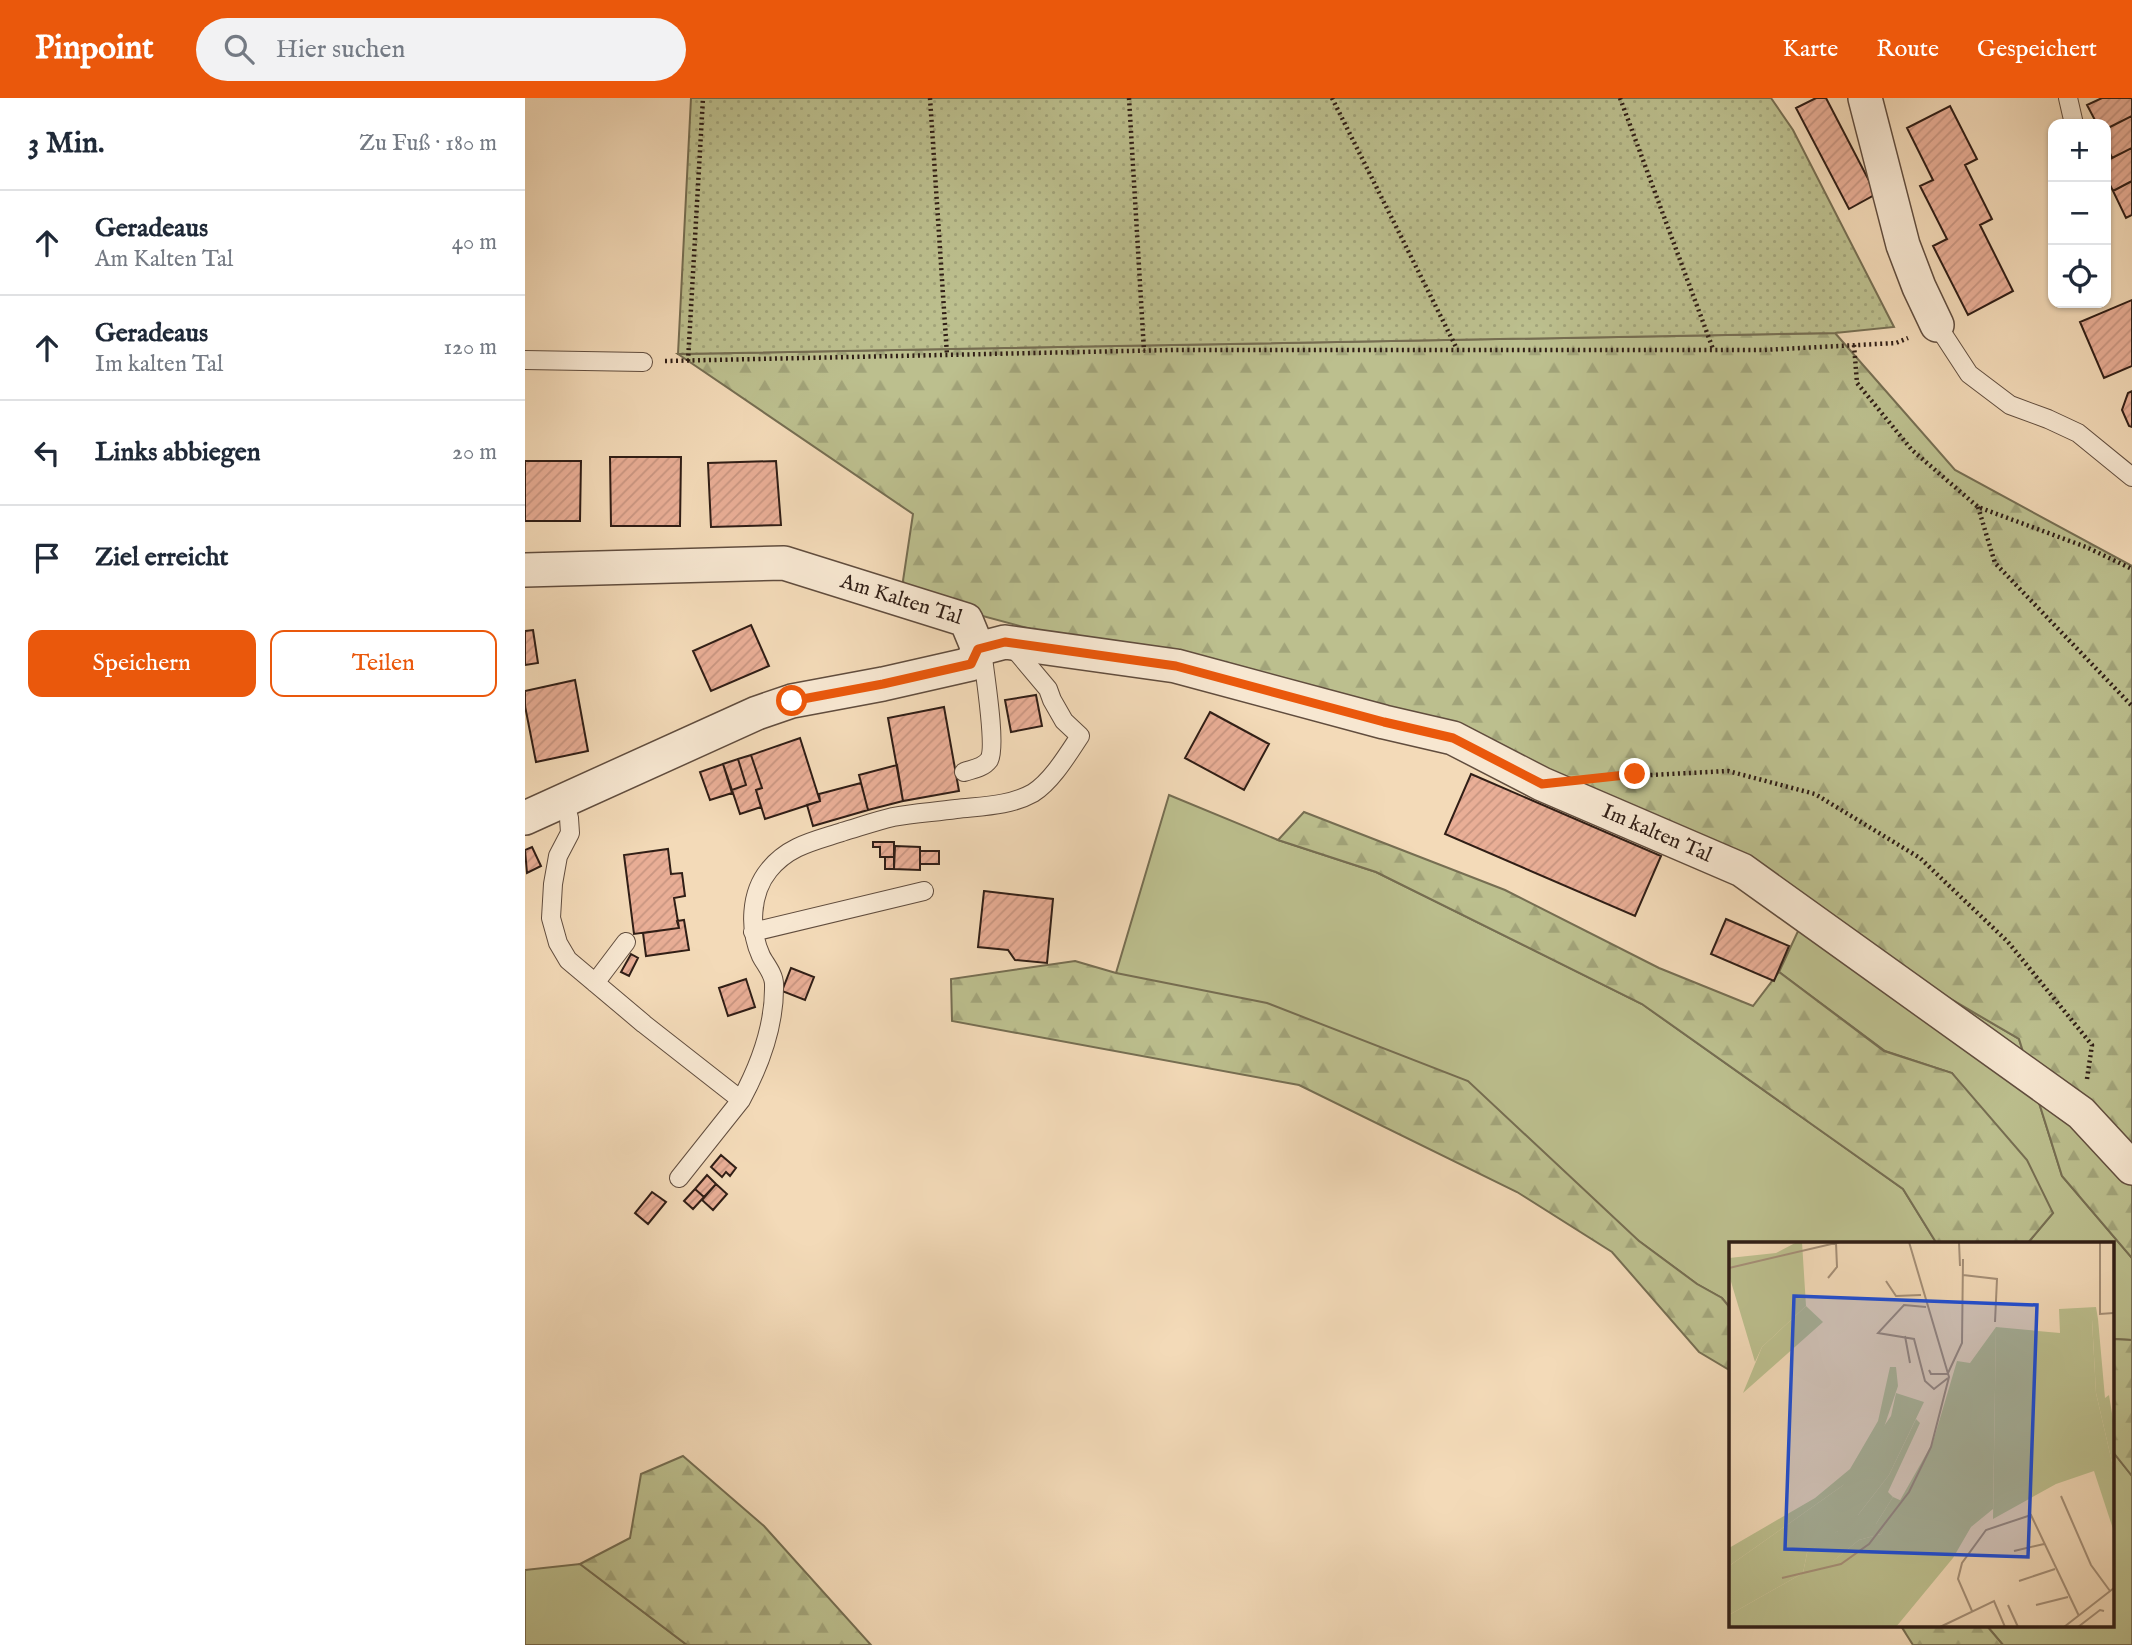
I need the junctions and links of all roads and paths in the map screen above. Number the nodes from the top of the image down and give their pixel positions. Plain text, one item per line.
1 (702, 98) edge
2 (930, 98) edge
3 (1129, 98) edge
4 (1332, 98) edge
5 (1619, 98) edge
6 (1865, 98) edge
7 (2068, 98) edge
8 (2073, 119) edge
9 (1937, 325) junction
10 (1854, 345) junction
11 (1457, 349) junction
12 (1713, 349) junction
13 (1144, 351) junction
14 (947, 355) junction
15 (525, 360) edge
16 (688, 361) junction
17 (643, 362) joint
18 (2132, 477) edge
19 (1978, 506) junction
20 (2132, 569) edge
21 (525, 570) edge
22 (990, 646) junction
23 (2132, 706) edge
24 (964, 772) dead end
25 (1608, 777) dead end
26 (564, 801) junction
27 (525, 818) edge
28 (924, 891) dead end
29 (753, 932) junction
30 (626, 942) dead end
31 (595, 983) junction
32 (741, 1100) junction
33 (2081, 1113) junction
34 (2132, 1168) edge
35 (679, 1178) dead end

1 - 16 path
2 - 14 path
3 - 13 path
4 - 11 path
5 - 12 path
6 - 9 street
7 - 8 lane
9 - 10 path
9 - 18 lane
10 - 12 path
10 - 19 path
11 - 12 path
11 - 13 path
13 - 14 path
14 - 16 path
15 - 17 lane
16 - 17 path
19 - 20 path
19 - 23 path
21 - 22 street, Am Kalten Tal
22 - 24 lane
22 - 26 street, Am Kalten Tal
22 - 29 lane
22 - 33 street, Im kalten Tal
25 - 33 path
26 - 27 street, Am Kalten Tal
26 - 31 lane
28 - 29 lane
29 - 32 lane
30 - 31 lane
31 - 32 lane
32 - 35 lane
33 - 34 street, Im kalten Tal

